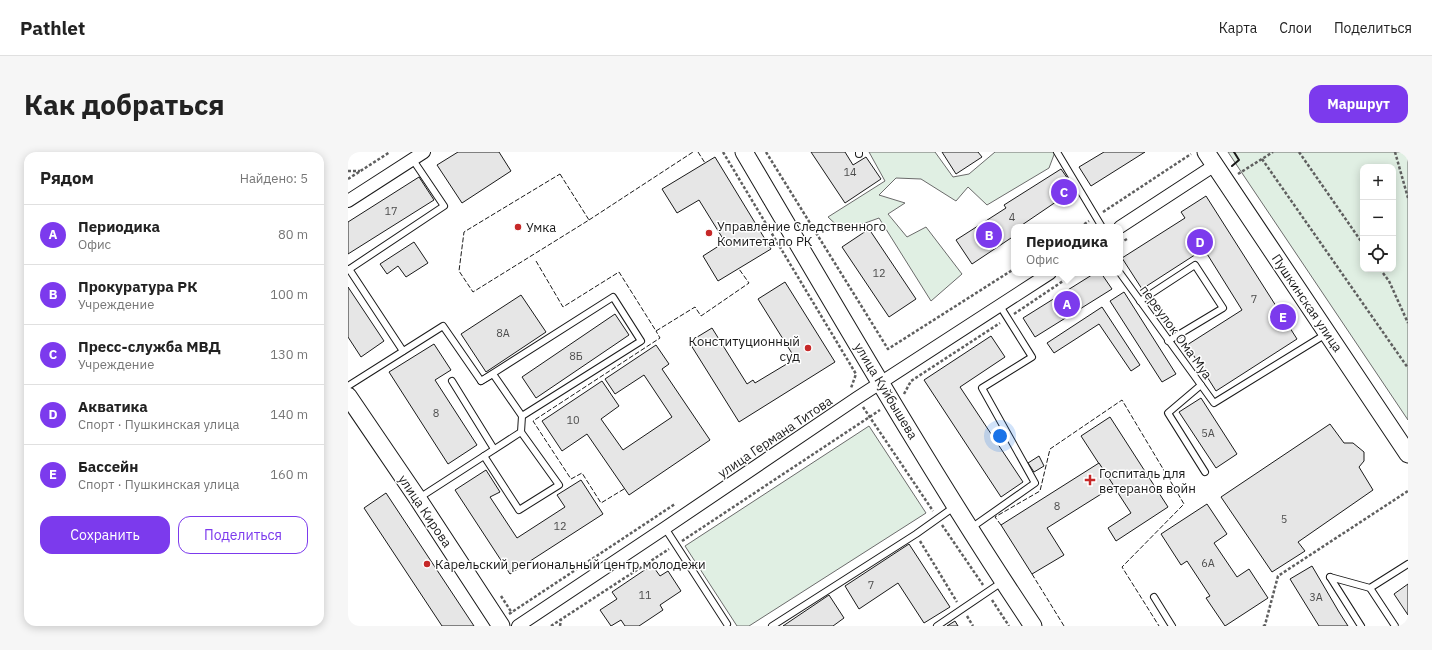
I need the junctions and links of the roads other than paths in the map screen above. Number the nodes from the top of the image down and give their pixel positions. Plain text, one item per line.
1 (424, 152) edge
2 (744, 152) edge
3 (1057, 152) edge
4 (1211, 159) edge
5 (413, 160) junction
6 (348, 201) edge
7 (1100, 224) edge
8 (1123, 225) edge
9 (349, 270) edge
10 (1045, 276) edge
11 (1122, 276) edge
12 (1140, 301) junction
13 (1000, 306) junction
14 (1327, 333) junction
15 (1168, 341) junction
16 (403, 351) junction
17 (493, 374) junction
18 (452, 381) dead end
19 (881, 384) junction
20 (1201, 385) junction
21 (348, 386) edge
22 (352, 406) edge
23 (522, 416) junction
24 (521, 432) junction
25 (494, 449) junction
26 (1408, 454) edge
27 (484, 456) junction
28 (1205, 472) dead end
29 (418, 499) junction
30 (956, 506) junction
31 (665, 528) junction
32 (970, 528) junction
33 (1408, 564) edge
34 (1003, 581) junction
35 (1370, 588) junction
36 (1154, 597) dead end
37 (727, 624) dead end
38 (501, 626) edge
39 (518, 626) edge
40 (772, 626) edge
41 (937, 626) edge
42 (1033, 626) edge
43 (1172, 626) edge
44 (1361, 626) edge
45 (1395, 626) edge

1 - 5 street
2 - 19 main road, улица Куйбышева
3 - 7 lane
4 - 8 street
4 - 14 main road, Пушкинская улица
5 - 6 street
5 - 9 lane
9 - 16 lane
10 - 13 street, улица Германа Титова
11 - 12 lane, переулок Ома Муа
12 - 15 lane, переулок Ома Муа
12 - 15 lane
13 - 19 street, улица Германа Титова
13 - 32 lane
14 - 20 lane, переулок Ома Муа
14 - 26 main road, Пушкинская улица
15 - 20 lane, переулок Ома Муа
16 - 17 lane
16 - 21 lane
17 - 23 lane
17 - 23 lane
18 - 25 lane
19 - 30 main road, улица Куйбышева
19 - 31 street, улица Германа Титова
20 - 28 lane
22 - 29 main road, улица Кирова
23 - 24 lane
24 - 25 lane
24 - 27 lane
25 - 27 lane
27 - 29 lane
29 - 38 main road, улица Кирова
30 - 32 main road, улица Куйбышева
30 - 40 lane
31 - 37 lane
31 - 39 street, улица Германа Титова
32 - 34 main road, улица Куйбышева
33 - 35 lane
34 - 41 lane
34 - 42 main road, улица Куйбышева
35 - 44 lane
35 - 45 lane
36 - 43 lane

